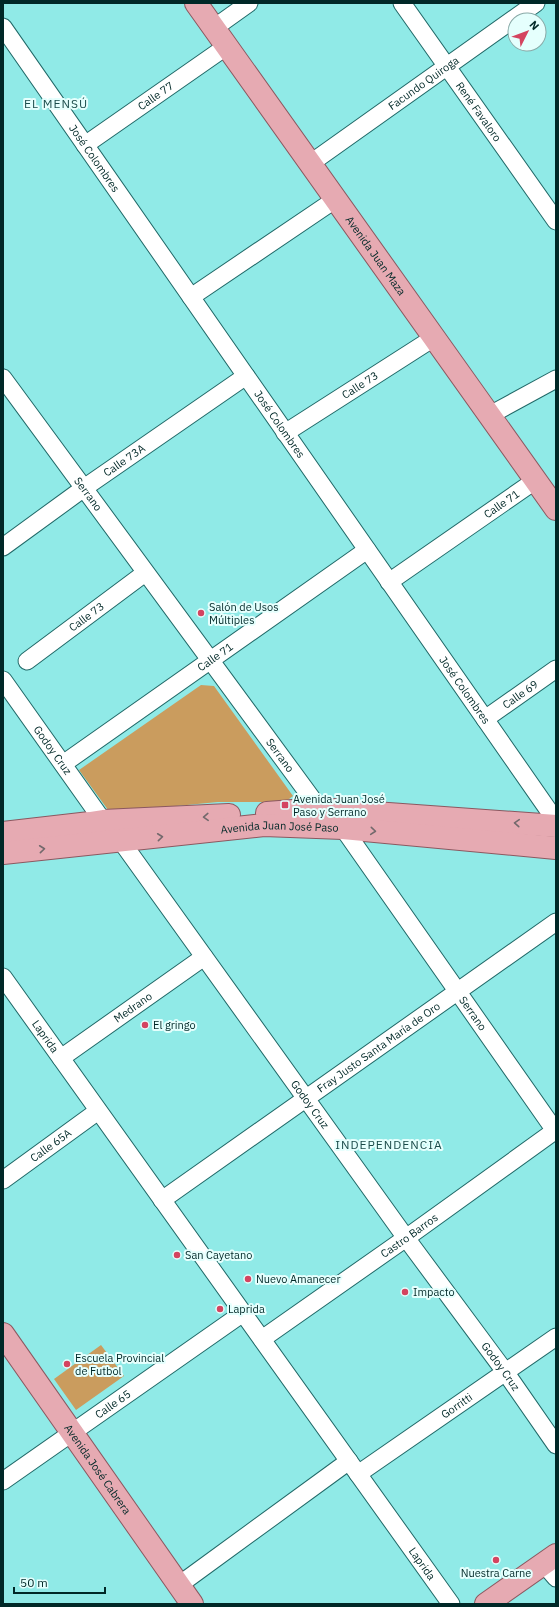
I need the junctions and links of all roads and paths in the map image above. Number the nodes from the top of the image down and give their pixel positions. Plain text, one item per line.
1 (196, 3) edge
2 (249, 3) edge
3 (402, 3) edge
4 (536, 3) edge
5 (214, 28) junction
6 (5, 34) edge
7 (227, 46) junction
8 (447, 66) junction
9 (85, 145) junction
10 (311, 163) junction
11 (336, 199) junction
12 (556, 221) edge
13 (191, 297) junction
14 (435, 337) junction
15 (246, 376) junction
16 (3, 378) edge
17 (556, 379) edge
18 (490, 415) junction
19 (286, 433) junction
20 (536, 480) junction
21 (84, 488) junction
22 (556, 509) edge
23 (3, 547) edge
24 (367, 550) junction
25 (146, 573) junction
26 (389, 582) junction
27 (210, 660) junction
28 (27, 661) dead end
29 (556, 669) edge
30 (3, 680) edge
31 (485, 719) junction
32 (63, 764) junction
33 (319, 809) junction
34 (103, 821) junction
35 (556, 821) edge
36 (556, 826) edge
37 (343, 828) junction
38 (3, 833) edge
39 (121, 841) junction
40 (556, 848) edge
41 (3, 853) edge
42 (556, 922) edge
43 (204, 957) junction
44 (3, 977) edge
45 (458, 992) junction
46 (61, 1058) junction
47 (306, 1098) junction
48 (98, 1111) junction
49 (556, 1131) edge
50 (3, 1180) edge
51 (162, 1200) junction
52 (406, 1238) junction
53 (243, 1313) junction
54 (3, 1334) edge
55 (556, 1337) edge
56 (262, 1339) junction
57 (506, 1373) junction
58 (72, 1433) junction
59 (556, 1445) edge
60 (353, 1467) junction
61 (3, 1481) edge
62 (552, 1566) edge
63 (179, 1585) junction
64 (192, 1604) edge
65 (451, 1604) edge
66 (486, 1604) edge

1 - 5 main road, Avenida Juan Maza
2 - 5 street
3 - 8 street, René Favaloro
4 - 8 street, Facundo Quiroga
5 - 7 main road, Avenida Juan Maza
6 - 9 street, José Colombres
7 - 9 street, Calle 77
7 - 10 main road, Avenida Juan Maza
8 - 10 street, Facundo Quiroga
8 - 12 street, René Favaloro
9 - 13 street, José Colombres
10 - 11 main road, Avenida Juan Maza
11 - 13 street
11 - 14 main road, Avenida Juan Maza
13 - 15 street, José Colombres
14 - 18 main road, Avenida Juan Maza
14 - 19 street, Calle 73
15 - 19 street, José Colombres
15 - 21 street, Calle 73A
16 - 21 street, Serrano
17 - 18 street
18 - 20 main road, Avenida Juan Maza
19 - 24 street, José Colombres
20 - 22 main road, Avenida Juan Maza
20 - 26 street, Calle 71
21 - 23 street, Calle 73A
21 - 25 street, Serrano
24 - 26 street, José Colombres
24 - 27 street, Calle 71
25 - 27 street, Serrano
25 - 28 street, Calle 73
26 - 31 street, José Colombres
27 - 32 street, Calle 71
27 - 33 street, Serrano
29 - 31 street, Calle 69
30 - 32 street, Godoy Cruz
31 - 35 street, José Colombres
32 - 34 street, Godoy Cruz
33 -> 34 main road, Avenida Juan José Paso
36 -> 33 main road, Avenida Juan José Paso
33 - 37 street, Serrano
34 - 38 main road, Avenida Juan José Paso
34 - 39 street, Godoy Cruz
39 -> 37 main road, Avenida Juan José Paso
37 -> 40 main road, Avenida Juan José Paso
37 - 45 street, Serrano
41 -> 39 main road, Avenida Juan José Paso
39 - 43 street, Godoy Cruz
42 - 45 street, Fray Justo Santa María de Oro
43 - 46 street, Medrano
43 - 47 street, Godoy Cruz
44 - 46 street, Laprida
45 - 47 street, Fray Justo Santa María de Oro
45 - 49 street, Serrano
46 - 48 street, Laprida
47 - 51 street, Fray Justo Santa María de Oro
47 - 52 street, Godoy Cruz
48 - 50 street, Calle 65A
48 - 51 street, Laprida
49 - 52 street, Castro Barros
51 - 53 street, Laprida
52 - 56 street, Castro Barros
52 - 57 street, Godoy Cruz
53 - 56 street, Laprida
53 - 58 street, Calle 65
54 - 58 main road, Avenida José Cabrera
55 - 57 street, Gorritti
56 - 60 street, Laprida
57 - 59 street, Godoy Cruz
57 - 60 street, Gorritti
58 - 61 street, Calle 65
58 - 63 main road, Avenida José Cabrera
60 - 63 street, Gorritti
60 - 65 street, Laprida
62 - 66 main road
63 - 64 main road, Avenida José Cabrera

